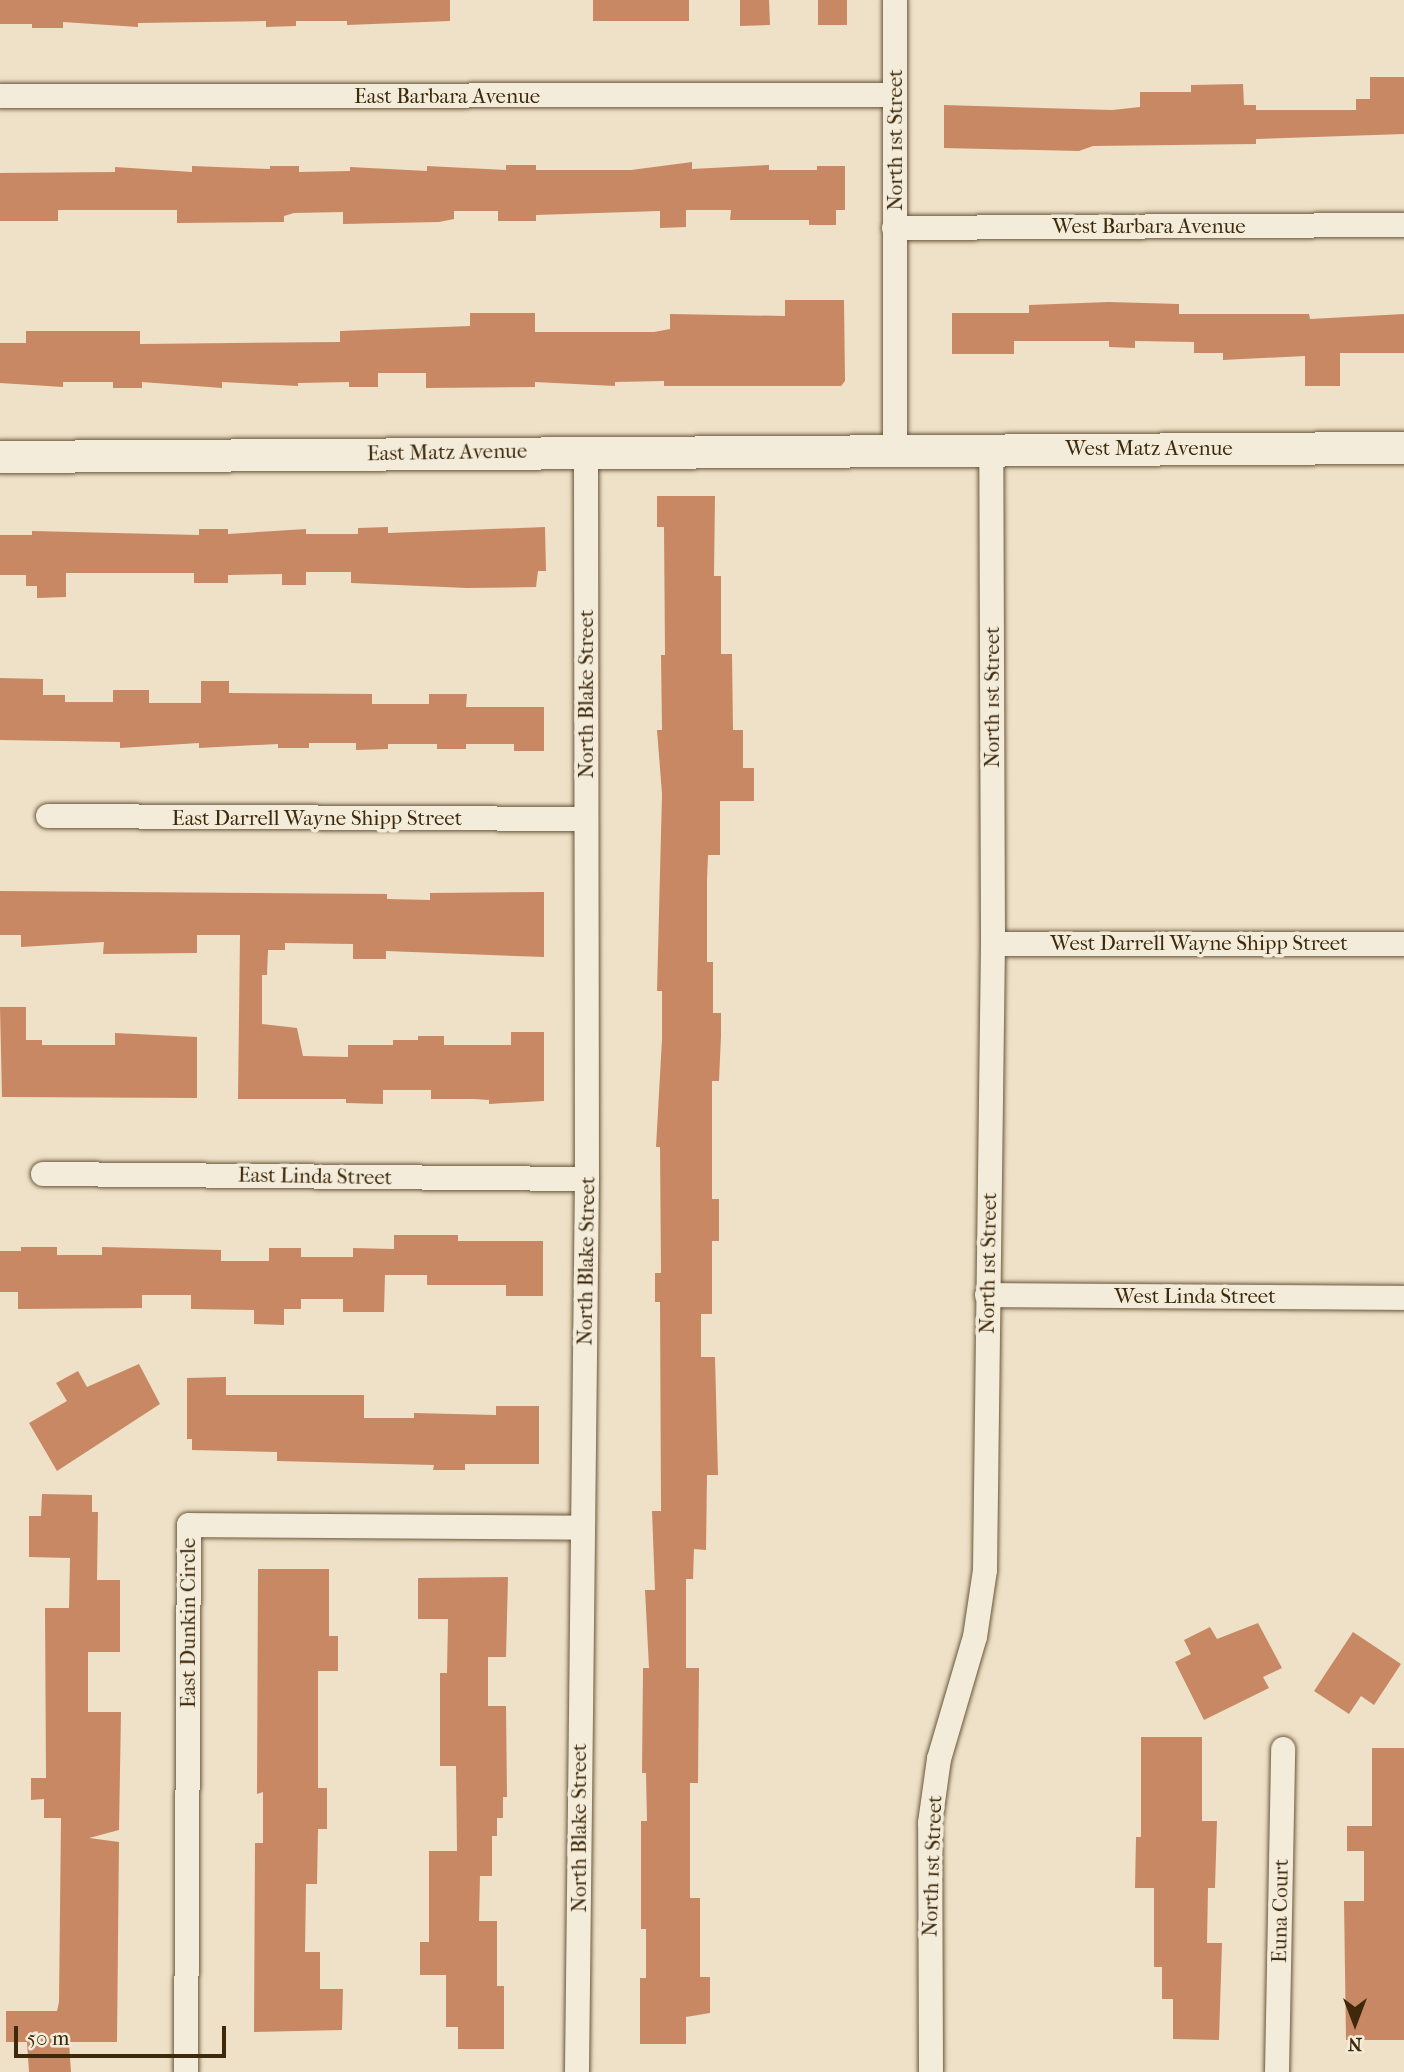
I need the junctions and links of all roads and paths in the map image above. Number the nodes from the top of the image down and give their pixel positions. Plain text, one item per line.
1 (895, 0) edge
2 (895, 95) junction
3 (0, 96) edge
4 (1404, 225) edge
5 (894, 228) junction
6 (990, 448) junction
7 (1404, 448) edge
8 (895, 449) junction
9 (586, 450) junction
10 (0, 457) edge
11 (48, 817) dead end
12 (586, 819) junction
13 (993, 944) junction
14 (1404, 944) edge
15 (43, 1174) dead end
16 (587, 1179) junction
17 (987, 1295) junction
18 (1404, 1298) edge
19 (581, 1528) junction
20 (1283, 1749) dead end
21 (186, 2072) edge
22 (577, 2072) edge
23 (931, 2072) edge
24 (1277, 2072) edge

1 - 2 street, North 1st Street
2 - 3 street, East Barbara Avenue
2 - 5 street, North 1st Street
4 - 5 street, West Barbara Avenue
5 - 8 street, North 1st Street
6 - 7 street, West Matz Avenue
6 - 8 street, West Matz Avenue
6 - 13 street, North 1st Street
8 - 9 street, East Matz Avenue
9 - 10 street, East Matz Avenue
9 - 12 street, North Blake Street
11 - 12 street, East Darrell Wayne Shipp Street
12 - 16 street, North Blake Street
13 - 14 street, West Darrell Wayne Shipp Street
13 - 17 street, North 1st Street
15 - 16 street, East Linda Street
16 - 19 street, North Blake Street
17 - 18 street, West Linda Street
17 - 23 street, North 1st Street
19 - 21 street, East Dunkin Circle
19 - 22 street, North Blake Street
20 - 24 street, Euna Court

